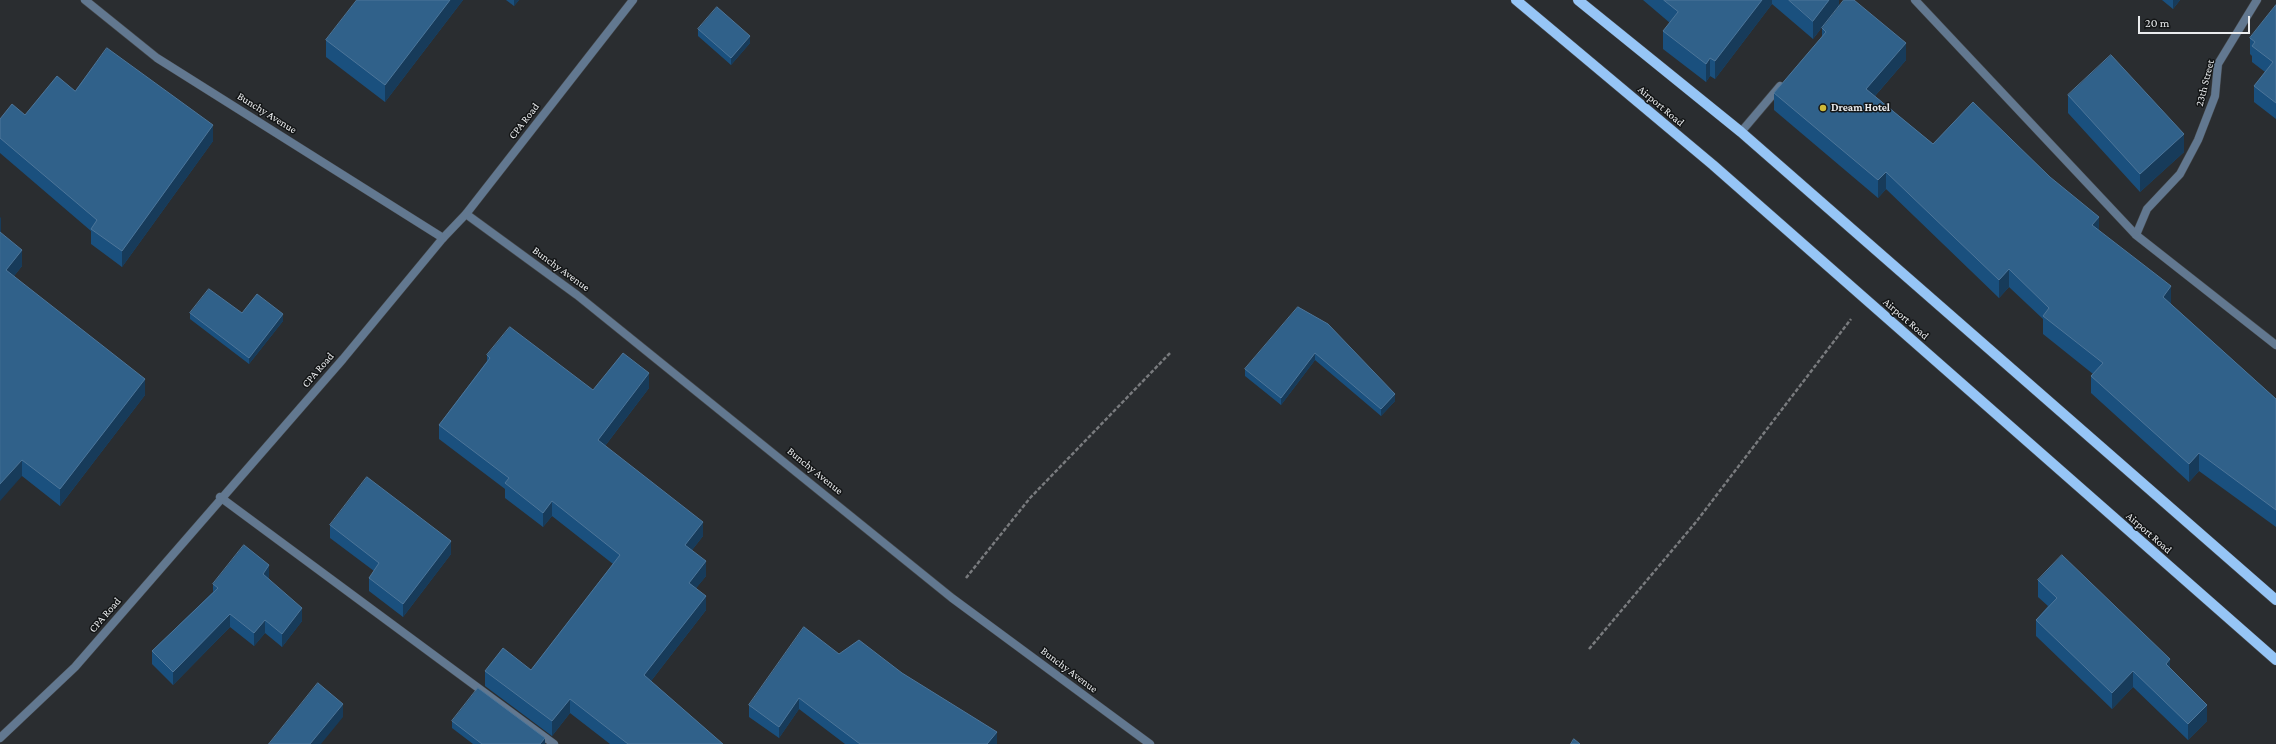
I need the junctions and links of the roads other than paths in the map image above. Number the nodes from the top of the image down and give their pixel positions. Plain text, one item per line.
1 (85, 0) edge
2 (633, 0) edge
3 (1516, 0) edge
4 (1578, 0) edge
5 (1915, 0) edge
6 (2257, 0) edge
7 (1784, 81) edge
8 (1741, 132) junction
9 (466, 214) junction
10 (2136, 235) junction
11 (443, 238) junction
12 (2276, 345) edge
13 (220, 497) junction
14 (2276, 600) edge
15 (2276, 660) edge
16 (0, 738) edge
17 (554, 744) edge
18 (1150, 744) edge

1 - 11 street, Bunchy Avenue
2 - 9 street, CPA Road
3 - 15 main road, Airport Road
4 - 8 main road
5 - 10 street
6 - 10 street, 23th Street
7 - 8 street
8 - 14 main road
9 - 11 street, CPA Road
9 - 18 street, Bunchy Avenue
10 - 12 street
11 - 13 street, CPA Road
13 - 16 street, CPA Road
13 - 17 street

